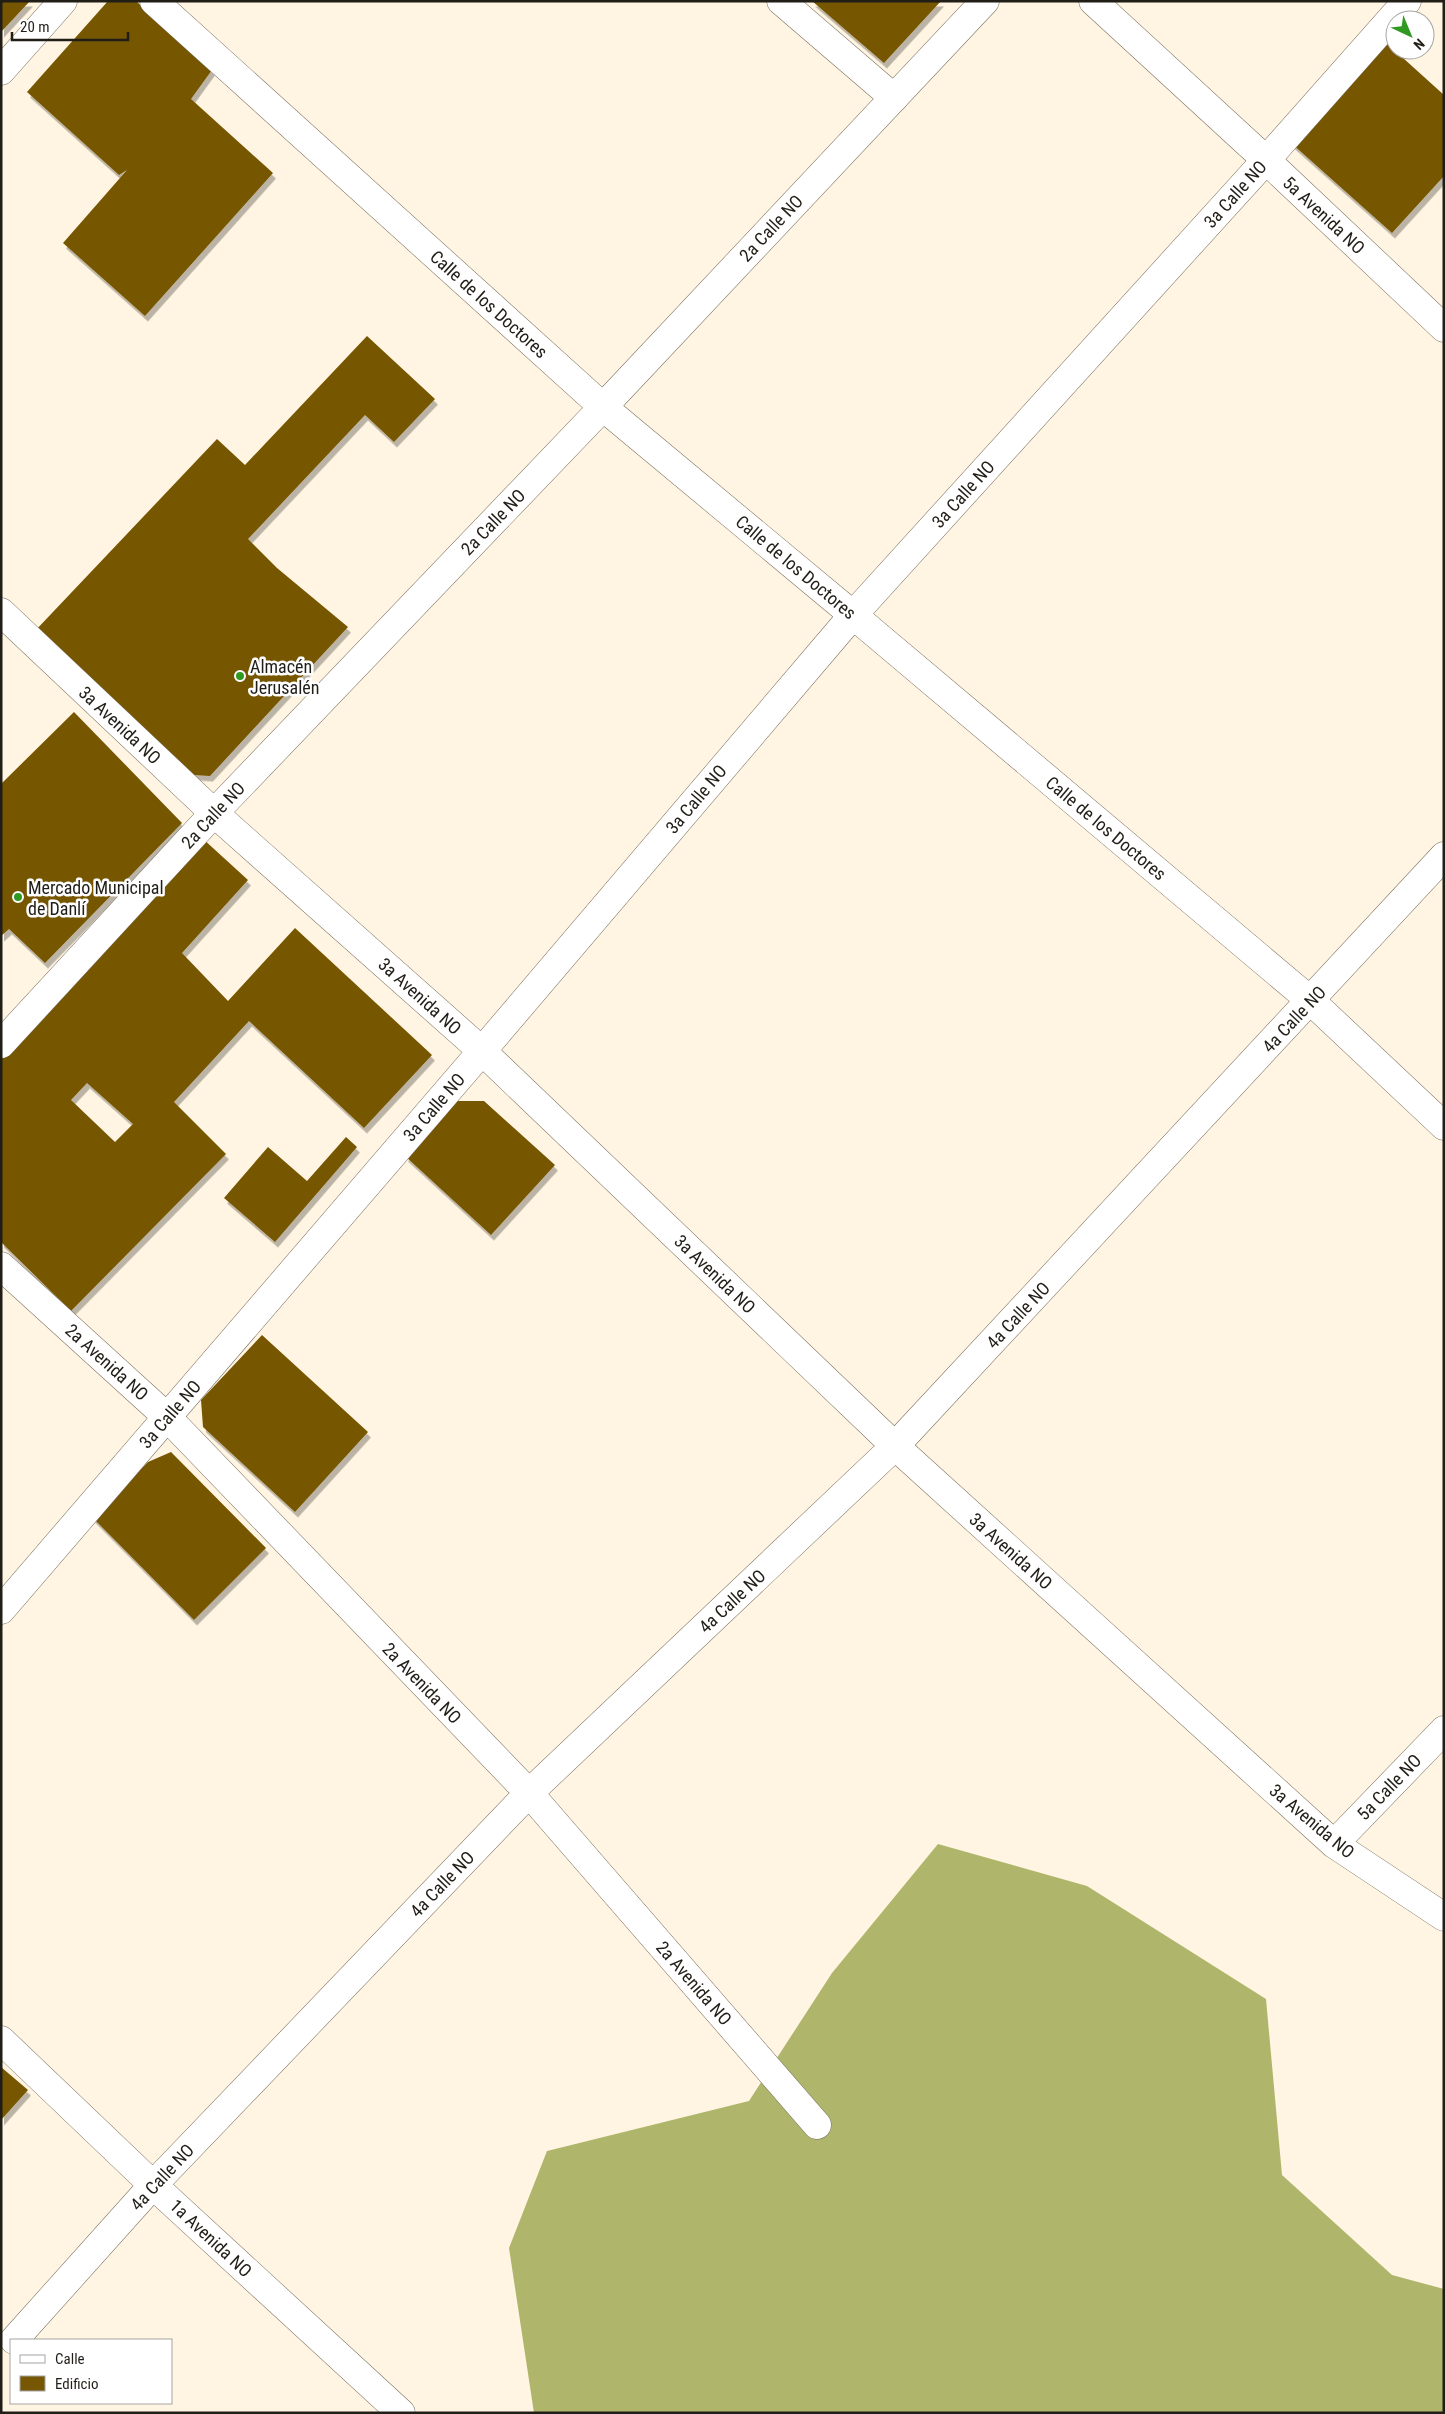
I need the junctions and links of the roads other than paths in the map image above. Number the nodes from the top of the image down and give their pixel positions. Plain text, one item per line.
1 (63, 1) edge
2 (154, 1) edge
3 (782, 1) edge
4 (985, 1) edge
5 (1093, 1) edge
6 (1407, 1) edge
7 (1, 71) edge
8 (894, 98) junction
9 (1266, 160) junction
10 (1444, 328) edge
11 (603, 407) junction
12 (1, 612) edge
13 (853, 614) junction
14 (214, 814) junction
15 (1444, 856) edge
16 (1311, 1001) junction
17 (1, 1044) edge
18 (482, 1051) junction
19 (1444, 1126) edge
20 (1, 1266) edge
21 (167, 1418) junction
22 (895, 1446) junction
23 (1, 1610) edge
24 (1444, 1730) edge
25 (529, 1793) junction
26 (1334, 1844) junction
27 (1444, 1917) edge
28 (1, 2040) edge
29 (817, 2125) dead end
30 (153, 2186) junction
31 (15, 2339) edge
32 (10, 2344) edge
33 (1, 2354) edge
34 (401, 2413) edge

1 - 7 street
2 - 11 street, Calle de los Doctores
3 - 8 street
4 - 8 street, 2a Calle NO
5 - 9 street, 5a Avenida NO
6 - 9 street, 3a Calle NO
8 - 11 street, 2a Calle NO
9 - 10 street, 5a Avenida NO
9 - 13 street, 3a Calle NO
11 - 13 street, Calle de los Doctores
11 - 14 street, 2a Calle NO
12 - 14 street, 3a Avenida NO
13 - 16 street, Calle de los Doctores
13 - 18 street, 3a Calle NO
14 - 17 street, 2a Calle NO
14 - 18 street, 3a Avenida NO
15 - 16 street, 4a Calle NO
16 - 19 street, Calle de los Doctores
16 - 22 street, 4a Calle NO
18 - 21 street, 3a Calle NO
18 - 22 street, 3a Avenida NO
20 - 21 street, 2a Avenida NO
21 - 23 street, 3a Calle NO
21 - 25 street, 2a Avenida NO
22 - 25 street, 4a Calle NO
22 - 26 street, 3a Avenida NO
24 - 26 street, 5a Calle NO
25 - 29 street, 2a Avenida NO
25 - 30 street, 4a Calle NO
26 - 27 street, 3a Avenida NO
28 - 30 street, 1a Avenida NO
30 - 31 street, 4a Calle NO
30 - 34 street, 1a Avenida NO
32 - 33 street, 4a Calle NO

